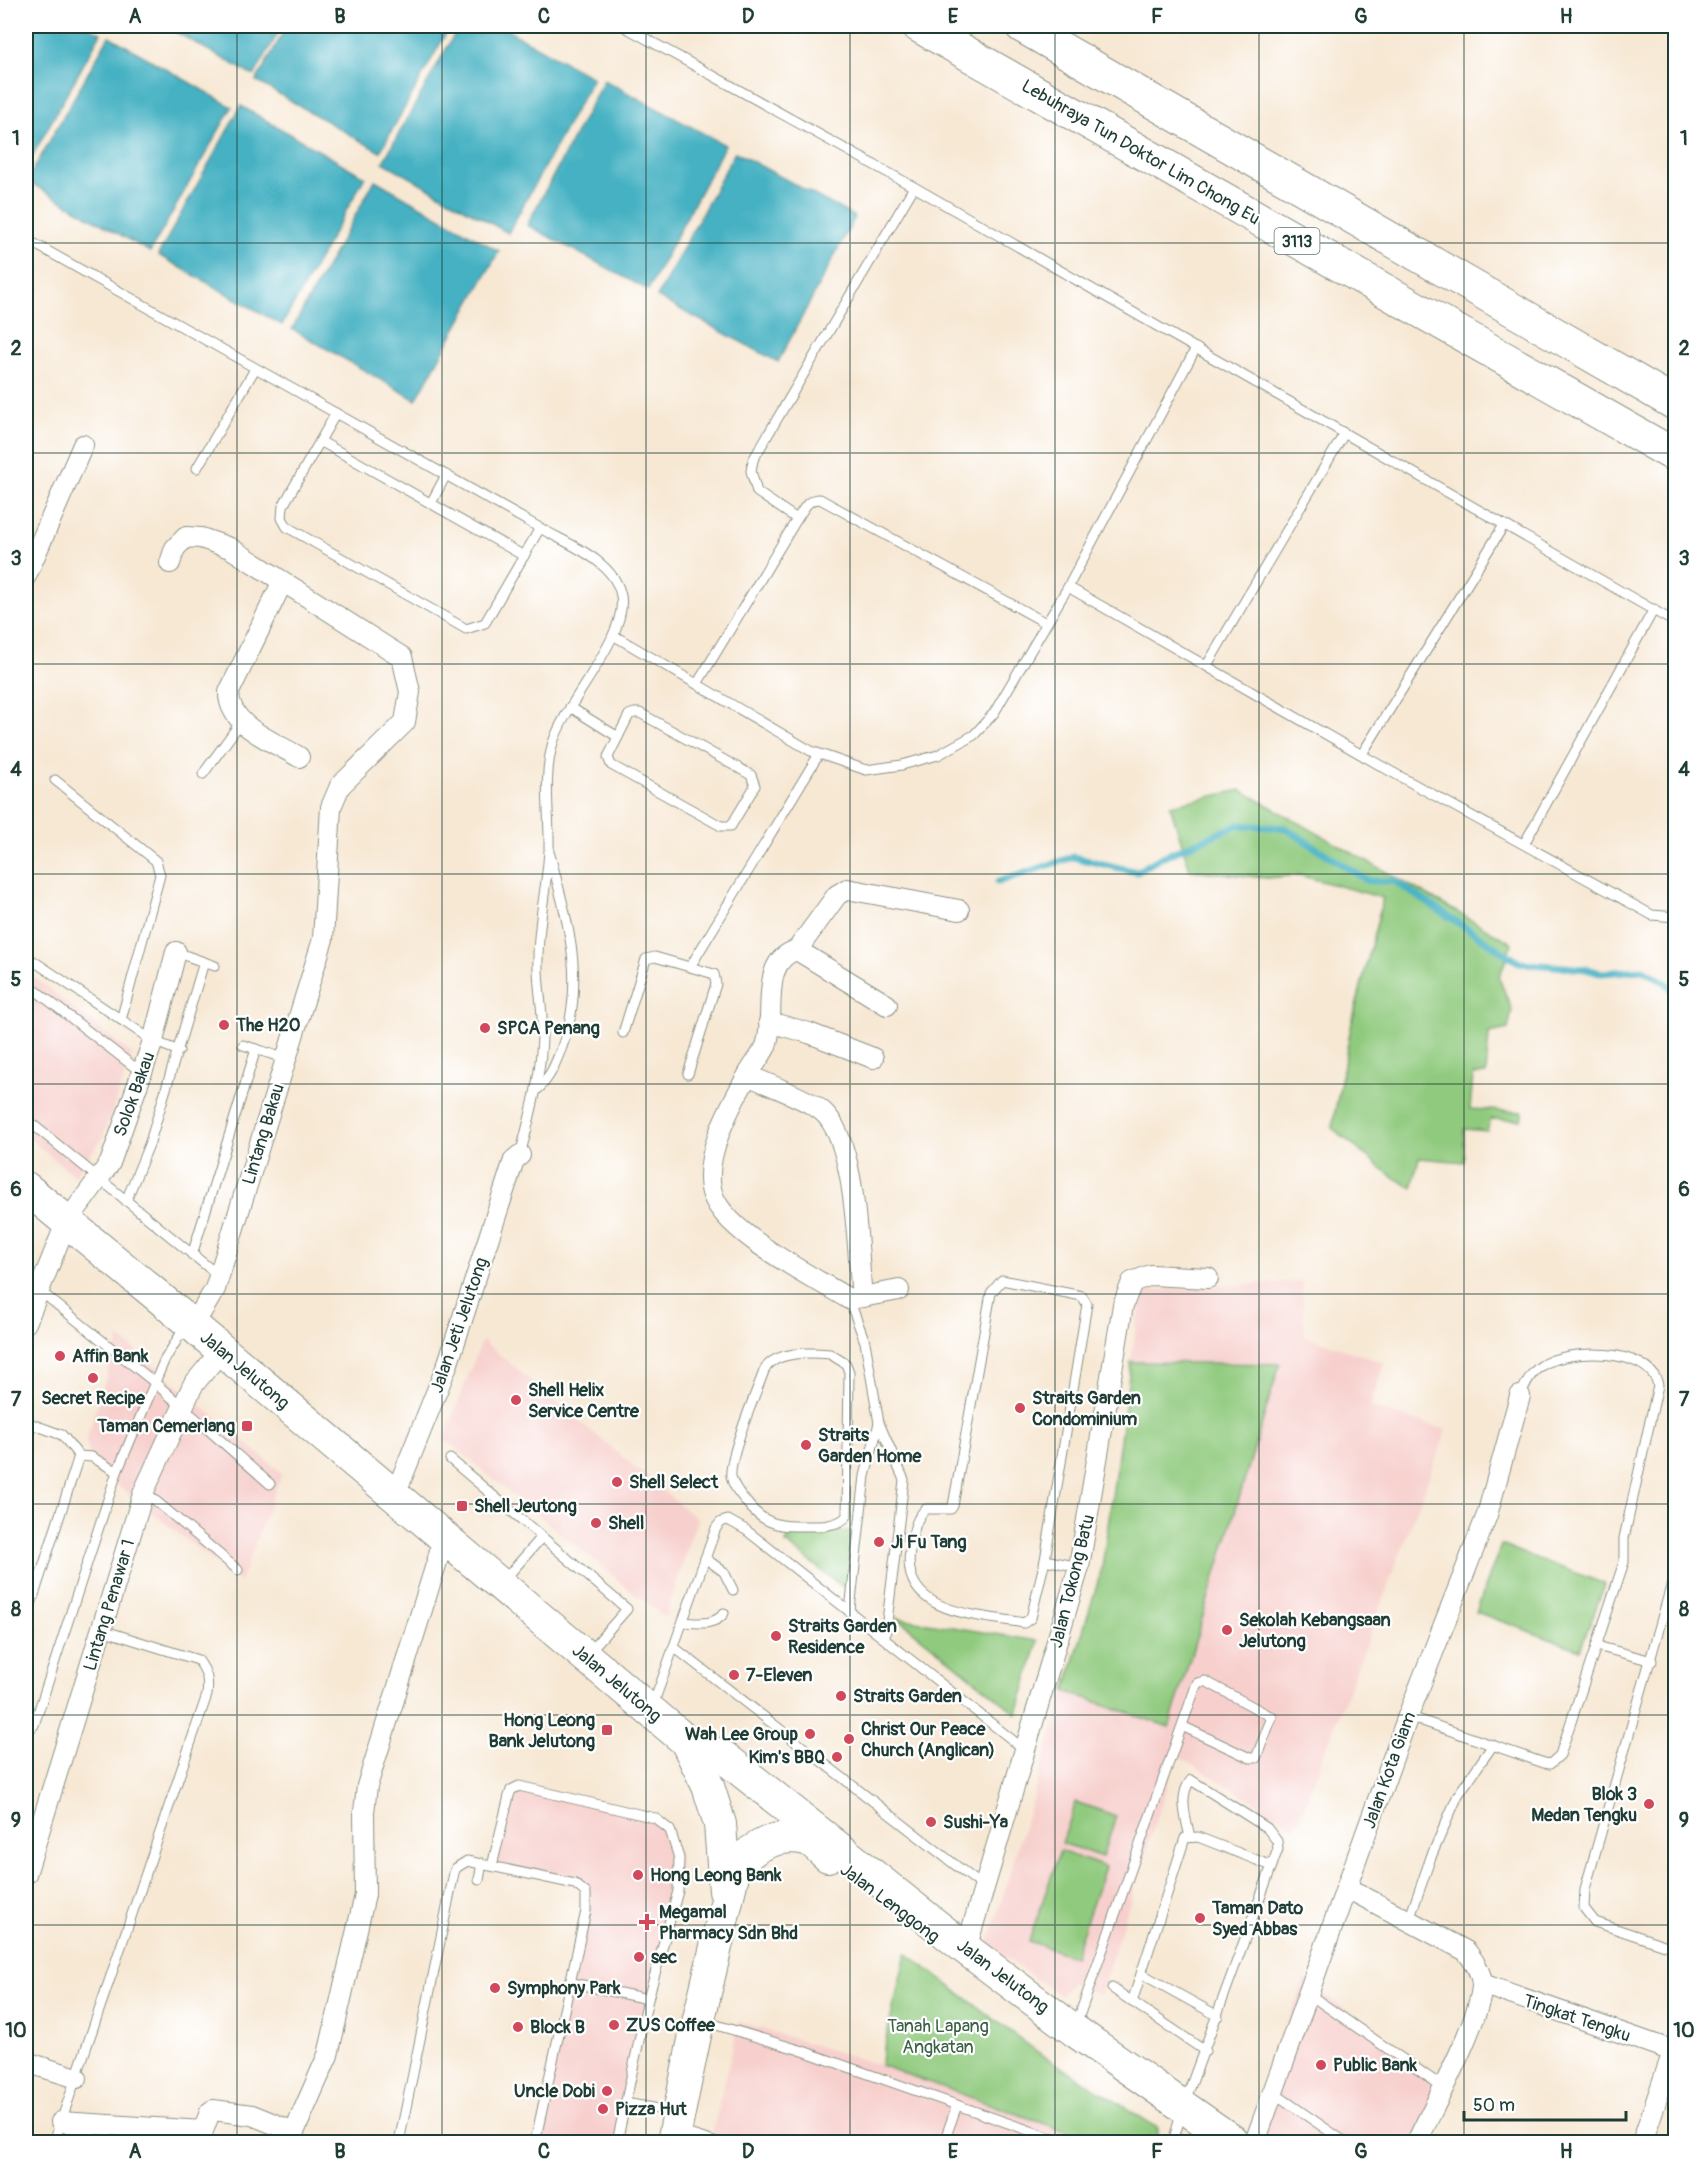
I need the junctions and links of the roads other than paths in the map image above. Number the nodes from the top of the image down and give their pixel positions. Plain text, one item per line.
1 (623, 26) edge
2 (919, 26) edge
3 (1022, 26) edge
4 (914, 187) junction
5 (26, 239) edge
6 (1196, 348) junction
7 (255, 369) junction
8 (1676, 404) edge
9 (336, 413) junction
10 (1344, 435) junction
11 (320, 441) junction
12 (83, 445) dead end
13 (1676, 456) edge
14 (197, 468) dead end
15 (446, 475) junction
16 (431, 503) junction
17 (797, 519) junction
18 (1504, 525) junction
19 (540, 528) junction
20 (524, 556) junction
21 (170, 563) dead end
22 (26, 576) edge
23 (282, 583) junction
24 (1068, 587) junction
25 (1654, 609) junction
26 (1046, 623) junction
27 (1676, 623) edge
28 (613, 635) junction
29 (1207, 665) junction
30 (697, 684) junction
31 (570, 706) junction
32 (241, 722) junction
33 (618, 736) junction
34 (819, 754) junction
35 (1362, 754) junction
36 (299, 757) dead end
37 (203, 774) dead end
38 (55, 780) dead end
39 (1524, 844) junction
40 (549, 850) junction
41 (959, 910) dead end
42 (1676, 917) edge
43 (797, 950) junction
44 (176, 952) joint
45 (26, 956) edge
46 (204, 963) junction
47 (214, 966) dead end
48 (690, 967) junction
49 (26, 983) edge
50 (886, 1005) dead end
51 (120, 1020) junction
52 (769, 1022) junction
53 (623, 1034) dead end
54 (153, 1041) junction
55 (243, 1045) dead end
56 (255, 1049) junction
57 (179, 1051) junction
58 (873, 1058) dead end
59 (286, 1059) junction
60 (142, 1073) junction
61 (688, 1074) dead end
62 (748, 1075) junction
63 (537, 1090) junction
64 (26, 1119) edge
65 (520, 1155) joint
66 (100, 1178) junction
67 (26, 1188) edge
68 (126, 1201) junction
69 (66, 1223) junction
70 (192, 1255) junction
71 (219, 1276) junction
72 (1208, 1278) dead end
73 (31, 1285) edge
74 (899, 1290) dead end
75 (855, 1298) junction
76 (26, 1323) edge
77 (191, 1324) junction
78 (222, 1350) junction
79 (154, 1382) junction
80 (1520, 1396) joint
81 (182, 1407) junction
82 (26, 1422) edge
83 (879, 1423) junction
84 (79, 1456) junction
85 (450, 1459) dead end
86 (117, 1472) junction
87 (270, 1484) dead end
88 (144, 1491) junction
89 (394, 1495) junction
90 (756, 1514) junction
91 (746, 1530) junction
92 (442, 1536) junction
93 (542, 1537) junction
94 (705, 1558) junction
95 (1045, 1560) junction
96 (1078, 1567) junction
97 (1676, 1569) edge
98 (238, 1570) dead end
99 (500, 1584) junction
100 (733, 1590) dead end
101 (850, 1610) junction
102 (724, 1612) dead end
103 (26, 1620) edge
104 (683, 1622) junction
105 (102, 1630) junction
106 (885, 1638) junction
107 (1597, 1646) junction
108 (675, 1648) junction
109 (585, 1656) junction
110 (1652, 1660) junction
111 (650, 1711) junction
112 (1408, 1716) junction
113 (1182, 1726) junction
114 (26, 1733) edge
115 (686, 1741) junction
116 (1493, 1745) junction
117 (1025, 1750) junction
118 (1190, 1837) junction
119 (487, 1864) junction
120 (1272, 1866) junction
121 (26, 1874) edge
122 (479, 1880) dead end
123 (985, 1888) junction
124 (1347, 1888) junction
125 (725, 1904) junction
126 (1409, 1920) junction
127 (966, 1949) junction
128 (1676, 1949) edge
129 (1142, 1974) junction
130 (568, 1982) junction
131 (1482, 1984) junction
132 (1112, 1988) dead end
133 (1310, 1995) junction
134 (648, 2000) junction
135 (1132, 2002) junction
136 (1218, 2016) junction
137 (698, 2020) junction
138 (1087, 2039) junction
139 (1674, 2047) edge
140 (1205, 2051) junction
141 (26, 2062) edge
142 (77, 2078) junction
143 (1443, 2087) junction
144 (1669, 2089) edge
145 (1274, 2093) junction
146 (625, 2103) junction
147 (957, 2105) junction
148 (1183, 2107) junction
149 (61, 2122) junction
150 (676, 2128) edge
151 (203, 2137) edge
152 (54, 2142) edge
153 (399, 2142) edge
154 (535, 2142) edge
155 (617, 2142) edge
156 (714, 2142) edge
157 (944, 2142) edge
158 (1062, 2142) edge
159 (1173, 2142) edge
160 (1234, 2142) edge
161 (1255, 2142) edge
162 (1345, 2142) edge
163 (1417, 2142) edge
164 (1642, 2142) edge

1 - 4 lane
2 - 13 highway, Lebuhraya Tun Doktor Lim Chong Eu / 3113
3 - 8 highway, 3113
4 - 6 lane
4 - 17 lane
5 - 7 lane
6 - 10 lane
6 - 24 lane
7 - 9 lane
7 - 14 lane
9 - 11 lane
9 - 15 lane
10 - 18 lane
10 - 29 lane
11 - 16 lane
11 - 20 lane
12 - 22 street
15 - 16 lane
15 - 19 lane
16 - 20 lane
17 - 26 lane
17 - 30 lane
18 - 25 lane
18 - 35 lane
19 - 20 lane
19 - 28 lane
21 - 23 street, Lintang Bakau
23 - 32 street
23 - 59 street, Lintang Bakau
24 - 26 lane
24 - 29 lane
25 - 27 lane
25 - 39 lane
26 - 34 lane
28 - 30 lane
28 - 31 lane
29 - 35 lane
30 - 34 lane
31 - 33 lane
31 - 40 lane
32 - 36 street
32 - 37 lane
33 - 33 lane
34 - 48 lane
35 - 39 lane
38 - 51 lane
39 - 42 lane
40 - 63 lane
40 - 63 lane
41 - 43 street
43 - 50 street
43 - 52 street
44 - 46 lane
44 - 54 street, Solok Bakau
45 - 51 lane
46 - 47 lane
46 - 57 lane
48 - 53 lane
48 - 61 lane
49 - 60 lane
51 - 54 lane
52 - 58 street
52 - 62 street
54 - 57 lane
54 - 60 street, Solok Bakau
55 - 56 lane
56 - 59 lane
56 - 70 lane
57 - 68 lane
59 - 71 street, Lintang Bakau
60 - 66 street, Solok Bakau
62 - 75 street
62 - 75 street
63 - 65 lane
64 - 66 lane
65 - 89 street, Jalan Jeti Jelutong
66 - 68 lane
66 - 69 street, Solok Bakau
67 - 69 main road, Jalan Jelutong
68 - 70 lane
69 - 73 street, Solok Bakau
69 - 77 main road, Jalan Jelutong
70 - 71 lane
71 - 77 street, Lintang Bakau
72 - 96 street, Jalan Tokong Batu
73 - 76 street, Solok Bakau
73 - 79 lane
74 - 75 street
75 - 83 lane
77 - 78 main road, Jalan Jelutong
77 - 79 lane
78 - 81 street, Lintang Penawar 1
78 - 89 main road, Jalan Jelutong
79 - 81 lane
79 - 86 lane
80 - 107 lane
80 - 112 street, Jalan Kota Giam
81 - 87 lane
81 - 88 street, Lintang Penawar 1
82 - 84 lane
83 - 101 lane
83 - 106 lane
84 - 86 lane
84 - 103 lane
85 - 93 lane
86 - 114 lane
88 - 98 lane
88 - 105 street, Lintang Penawar 1
89 - 92 main road, Jalan Jelutong
90 - 90 lane
90 - 91 lane
91 - 94 lane
91 - 101 lane
92 - 99 main road, Jalan Jelutong
92 - 151 street
93 - 99 lane
93 - 109 lane
94 - 100 lane
94 - 104 lane
95 - 95 lane
95 - 96 lane
96 - 117 street, Jalan Tokong Batu
97 - 110 lane
99 - 109 main road, Jalan Jelutong
101 - 106 lane
102 - 104 lane
104 - 108 lane
105 - 121 street, Lintang Penawar 1
105 - 142 lane
106 - 117 lane
107 - 110 lane
107 - 116 lane
108 - 111 lane
108 - 123 lane
109 - 111 main road, Jalan Jelutong
110 - 128 lane
111 - 115 main road, Jalan Jelutong
112 - 116 lane
112 - 124 street, Jalan Kota Giam
113 - 113 lane
113 - 138 lane
115 - 125 main road, Jalan Lenggong
115 - 127 main road, Jalan Jelutong
116 - 126 lane
117 - 123 street, Jalan Tokong Batu
118 - 120 lane
118 - 120 lane
118 - 129 lane
119 - 122 lane
119 - 130 lane
119 - 134 lane
119 - 153 lane
120 - 136 lane
123 - 127 street, Jalan Tokong Batu
124 - 126 street
124 - 133 street, Jalan Kota Giam
125 - 137 main road, Jalan Lenggong
125 - 138 main road, Jalan Lenggong
126 - 131 street
127 - 138 main road, Jalan Jelutong
129 - 135 lane
129 - 136 lane
130 - 134 lane
130 - 154 lane
131 - 139 street, Tingkat Tengku
131 - 143 street
132 - 135 lane
133 - 143 lane
133 - 145 street, Jalan Kota Giam
134 - 146 lane
135 - 140 lane
136 - 140 lane
137 - 147 lane
137 - 150 main road, Jalan Lenggong
138 - 148 main road, Jalan Jelutong
139 - 144 street
140 - 148 lane
141 - 142 street
142 - 149 lane
143 - 163 street
144 - 164 street
145 - 161 street, Jalan Kota Giam
145 - 162 lane
146 - 150 lane
146 - 155 lane
147 - 157 lane
147 - 158 lane
148 - 159 lane
148 - 160 main road, Jalan Jelutong
149 - 151 street
149 - 152 lane
150 - 156 lane

